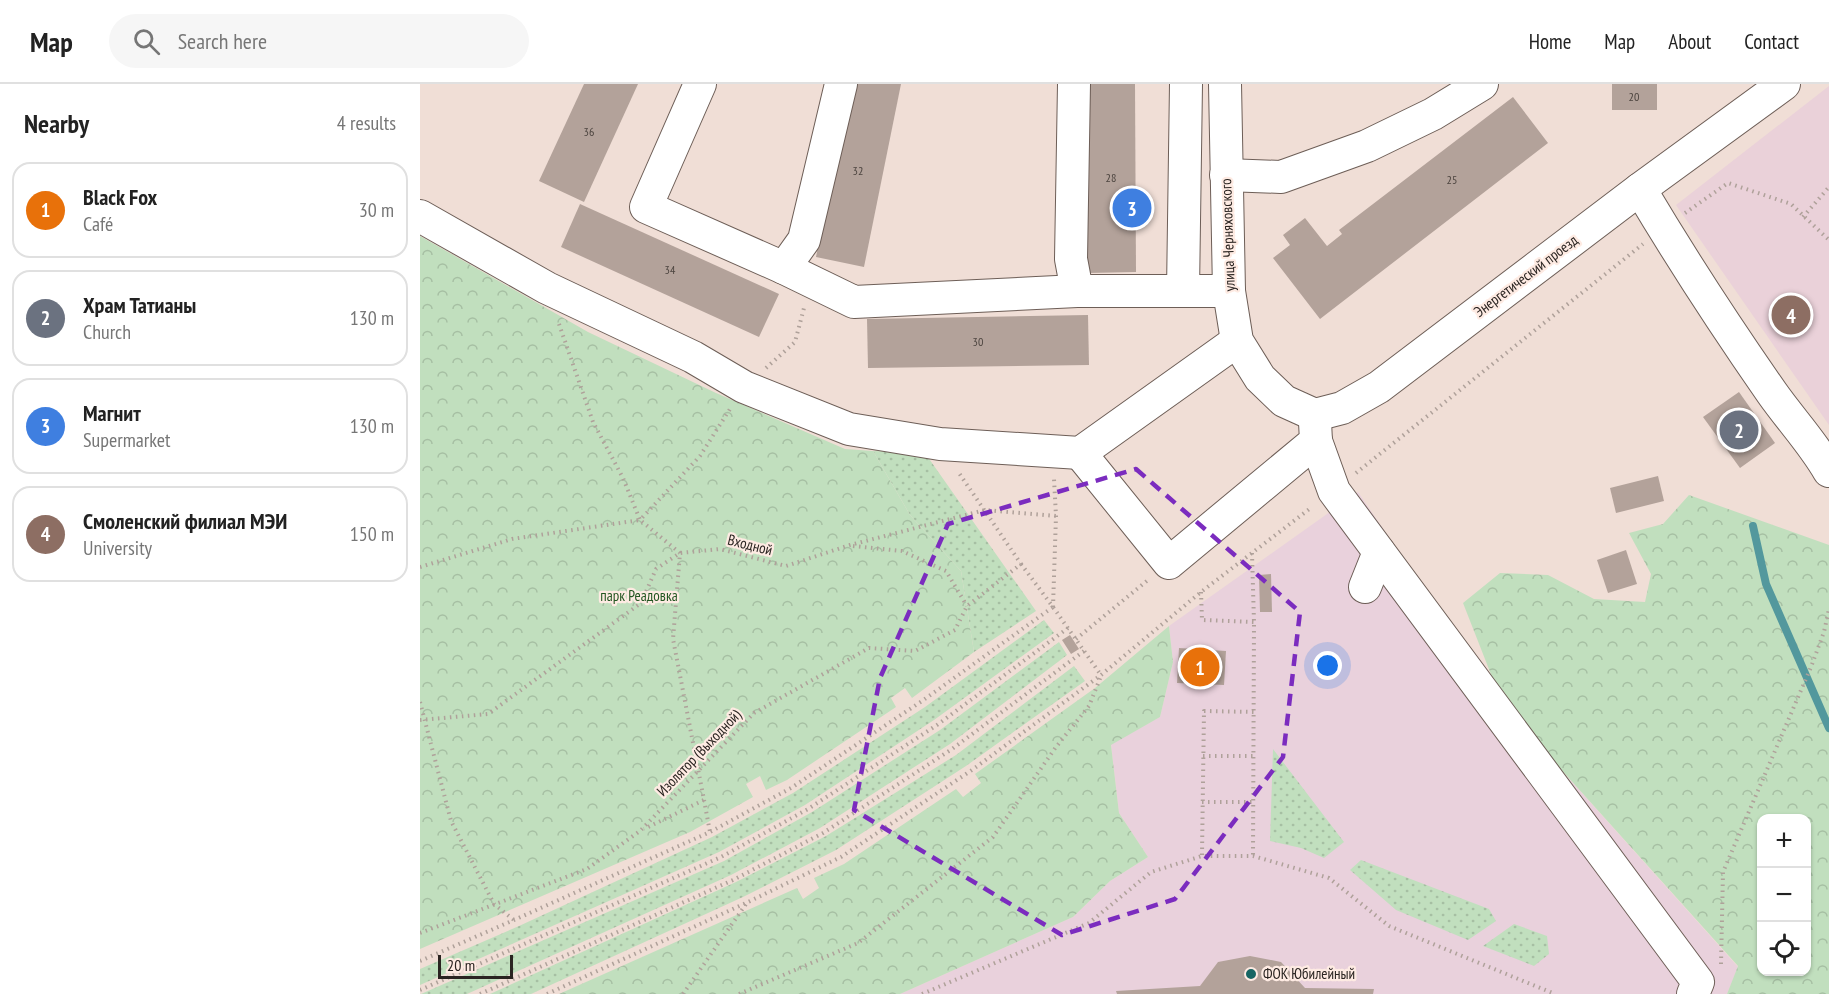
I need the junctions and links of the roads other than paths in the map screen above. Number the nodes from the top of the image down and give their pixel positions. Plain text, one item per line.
1 (700, 84) edge
2 (841, 84) edge
3 (1074, 84) edge
4 (1186, 84) edge
5 (1225, 84) edge
6 (1482, 84) edge
7 (1784, 84) edge
8 (1226, 175) junction
9 (1640, 189) junction
10 (420, 216) edge
11 (784, 267) junction
12 (1077, 291) junction
13 (1183, 291) junction
14 (1229, 291) junction
15 (1237, 341) junction
16 (1315, 428) junction
17 (1066, 452) junction
18 (1829, 471) edge
19 (1379, 552) junction
20 (1365, 587) dead end
21 (1693, 994) edge

1 - 11 street
2 - 11 street
3 - 12 street
4 - 13 street
5 - 8 street, улица Черняховского
6 - 8 street
7 - 9 street, Энергетический проезд
8 - 14 street, улица Черняховского
9 - 16 street, Энергетический проезд
9 - 18 street
10 - 17 street
11 - 12 street
12 - 13 street
13 - 14 street
14 - 15 street, улица Черняховского
15 - 16 street, улица Черняховского
15 - 17 street
16 - 17 street
16 - 19 street
19 - 20 street
19 - 21 street

